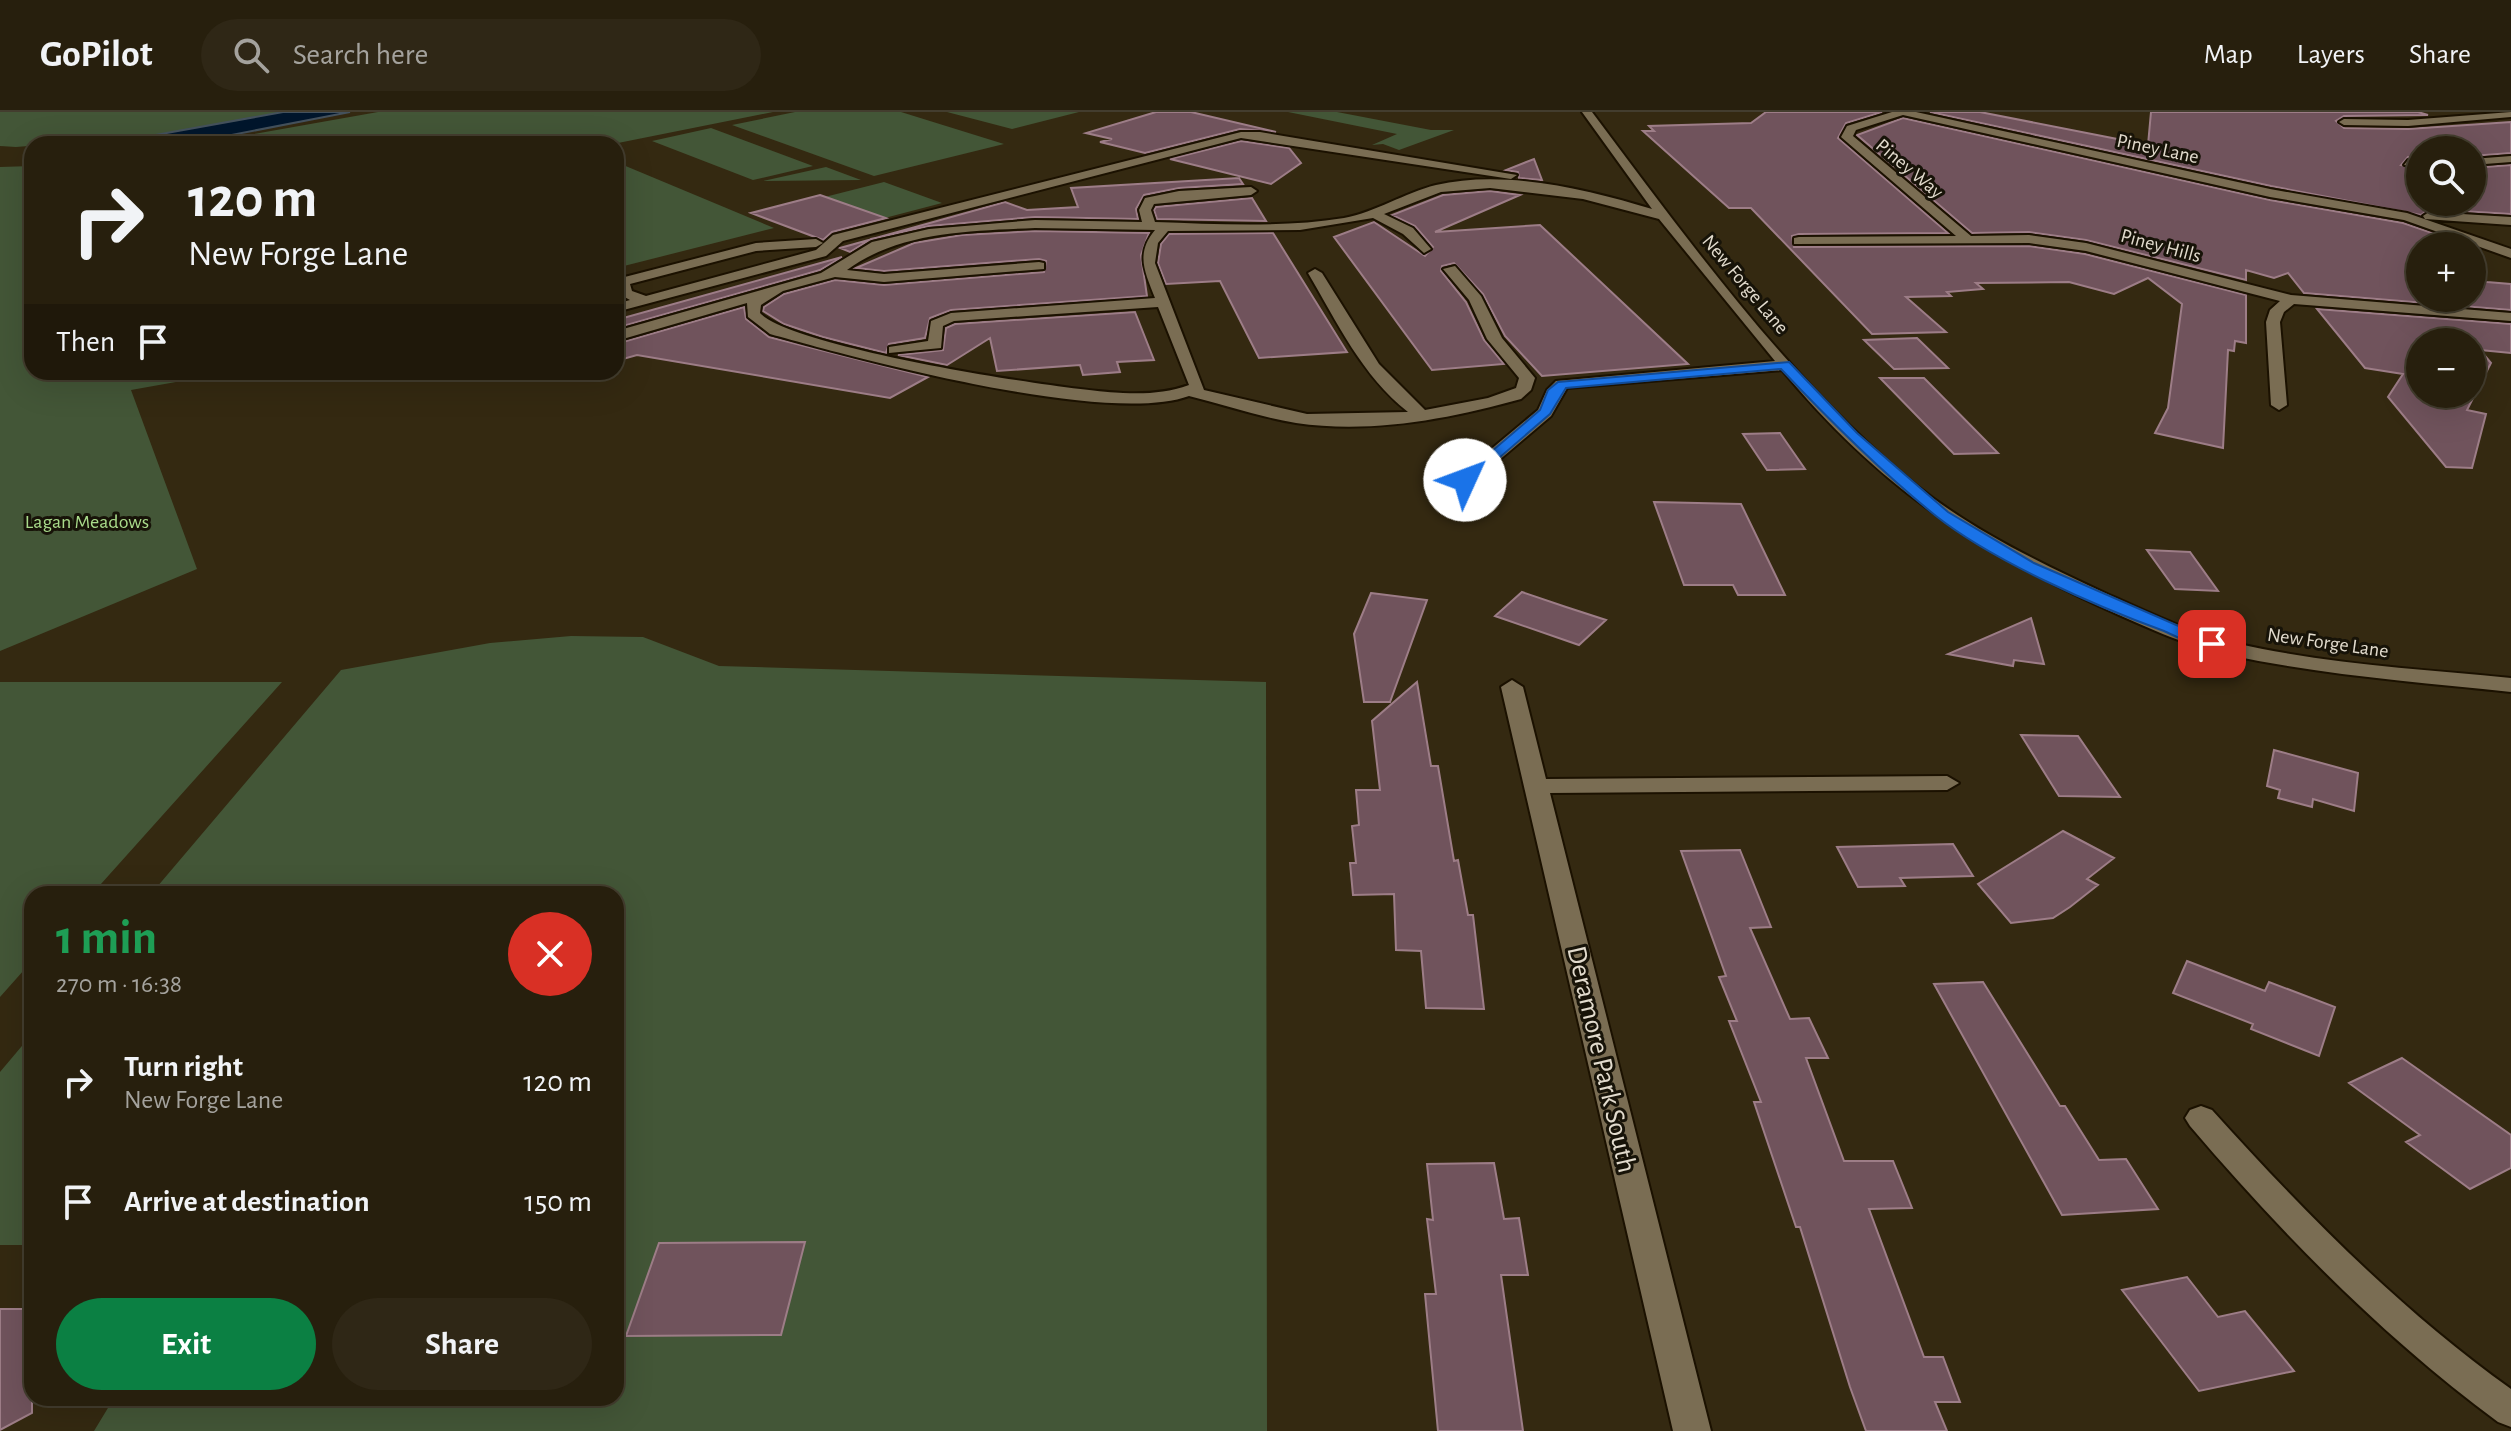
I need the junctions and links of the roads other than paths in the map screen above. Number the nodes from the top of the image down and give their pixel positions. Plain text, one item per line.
1 (1587, 112) edge
2 (1903, 112) edge
3 (2511, 114) edge
4 (2344, 122) dead end
5 (2511, 159) edge
6 (2486, 161) edge
7 (1251, 191) dead end
8 (1647, 197) junction
9 (1375, 214) junction
10 (1662, 216) junction
11 (2407, 217) junction
12 (2511, 221) edge
13 (1156, 226) junction
14 (1965, 237) junction
15 (1799, 241) dead end
16 (831, 242) junction
17 (1424, 249) dead end
18 (2511, 254) edge
19 (1039, 266) dead end
20 (1450, 269) dead end
21 (833, 273) junction
22 (1315, 273) dead end
23 (624, 281) edge
24 (624, 288) edge
25 (764, 294) junction
26 (2291, 299) junction
27 (645, 300) junction
28 (1163, 302) junction
29 (624, 306) edge
30 (2511, 317) edge
31 (624, 334) edge
32 (859, 352) junction
33 (1784, 365) junction
34 (1193, 392) junction
35 (2279, 405) dead end
36 (1420, 414) junction
37 (1465, 480) dead end
38 (2511, 685) edge
39 (1512, 687) dead end
40 (1947, 783) dead end
41 (1538, 786) junction
42 (2201, 1118) dead end
43 (2511, 1410) edge
44 (1692, 1431) edge

1 - 8 street, New Forge Lane
2 - 11 street, Piney Lane
2 - 14 street, Piney Way
3 - 4 street
5 - 6 street
7 - 13 street
8 - 10 street, New Forge Lane
8 - 16 street
9 - 10 street
9 - 13 street
9 - 17 street
10 - 33 street, New Forge Lane
11 - 12 street, Piney Lane
11 - 18 street, Piney Lane
13 - 21 street
13 - 28 street
14 - 15 street, Piney Hills
14 - 26 street, Piney Hills
16 - 23 street
16 - 27 street
19 - 21 street
20 - 36 street
21 - 25 street
22 - 36 street
24 - 27 street
25 - 31 street
25 - 32 street
26 - 30 street, Piney Hills
26 - 35 street
27 - 29 street
28 - 32 street
28 - 34 street
32 - 34 street
33 - 37 street
33 - 38 street, New Forge Lane
34 - 36 street
39 - 41 street, Deramore Park South
40 - 41 street
41 - 44 street, Deramore Park South
42 - 43 street

